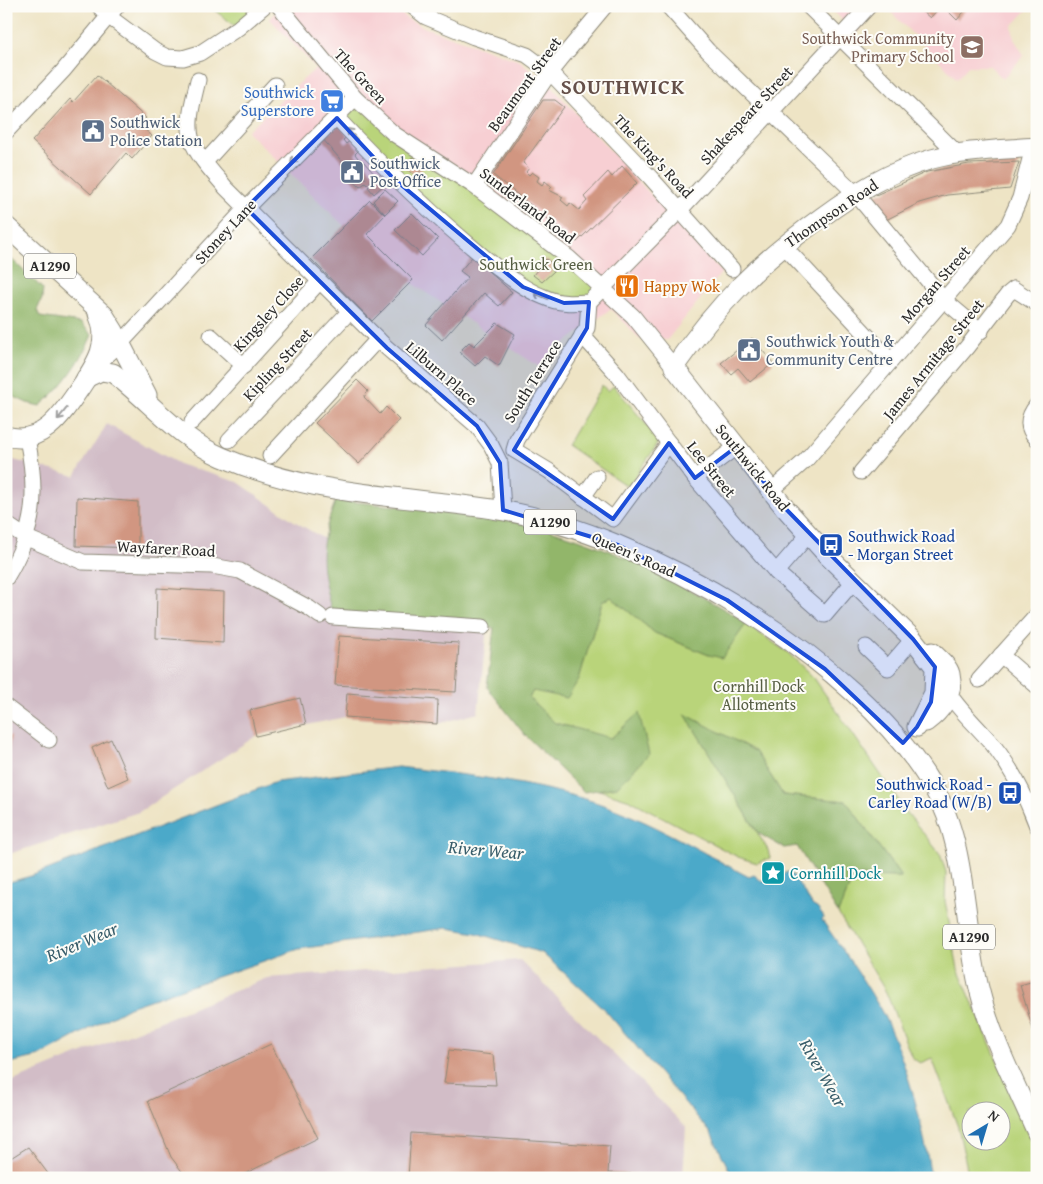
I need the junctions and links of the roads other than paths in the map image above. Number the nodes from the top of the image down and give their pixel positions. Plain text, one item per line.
1 (264, 6) edge
2 (279, 6) edge
3 (412, 6) edge
4 (606, 6) edge
5 (668, 6) edge
6 (808, 6) edge
7 (869, 6) edge
8 (108, 10) edge
9 (429, 11) edge
10 (841, 39) junction
11 (550, 72) junction
12 (198, 80) dead end
13 (275, 85) dead end
14 (355, 98) junction
15 (771, 114) junction
16 (337, 118) junction
17 (6, 132) edge
18 (1035, 147) edge
19 (958, 154) junction
20 (430, 157) joint
21 (205, 162) junction
22 (474, 186) junction
23 (855, 193) junction
24 (246, 208) junction
25 (680, 210) junction
26 (6, 226) edge
27 (783, 245) junction
28 (732, 269) dead end
29 (319, 282) junction
30 (602, 288) junction
31 (944, 300) junction
32 (589, 302) junction
33 (1037, 304) edge
34 (95, 306) junction
35 (350, 312) junction
36 (981, 331) junction
37 (582, 335) junction
38 (212, 336) dead end
39 (378, 339) junction
40 (120, 344) junction
41 (891, 362) junction
42 (244, 366) junction
43 (674, 367) junction
44 (92, 371) junction
45 (1037, 404) edge
46 (154, 407) junction
47 (192, 422) dead end
48 (6, 436) edge
49 (27, 438) junction
50 (1037, 439) edge
51 (230, 440) dead end
52 (668, 443) junction
53 (736, 447) junction
54 (270, 456) dead end
55 (861, 472) dead end
56 (596, 478) dead end
57 (695, 478) junction
58 (772, 491) junction
59 (583, 496) junction
60 (503, 510) junction
61 (6, 524) edge
62 (809, 534) junction
63 (27, 538) junction
64 (776, 572) junction
65 (6, 578) edge
66 (854, 581) junction
67 (1037, 615) edge
68 (483, 627) dead end
69 (913, 639) junction
70 (866, 647) dead end
71 (1001, 655) junction
72 (942, 670) junction
73 (980, 680) dead end
74 (1037, 686) edge
75 (948, 694) junction
76 (6, 707) edge
77 (970, 719) junction
78 (918, 727) junction
79 (49, 740) dead end
80 (903, 743) junction
81 (1037, 826) edge
82 (1037, 1133) edge

1 - 8 street
2 - 14 street, The Green
3 - 9 street, The King's Road
4 - 11 street, Beaumont Street
5 - 15 street
6 - 10 street
7 - 10 street, Shakespeare Street
8 - 17 street
9 - 11 street, The King's Road
10 - 15 street, Shakespeare Street
10 - 19 street
11 - 22 street, Beaumont Street
11 - 25 street, The King's Road
12 - 21 street, Lilburn Place
13 - 21 street
14 - 16 street, Stoney Lane
14 - 20 street, The Green
15 - 23 street
15 - 25 street, Shakespeare Street
16 -> 24 street, Stoney Lane
32 -> 16 street
18 - 19 main road, Thompson Road
18 - 31 street, Morgan Street
19 - 23 main road, Thompson Road
20 - 22 street, Sunderland Road
21 - 24 street, Lilburn Place
22 - 30 street, Sunderland Road
23 - 27 main road, Thompson Road
23 - 31 street
24 - 29 street, Lilburn Place
24 - 40 street, Stoney Lane
25 - 28 street, The King's Road
25 - 30 street, Shakespeare Street
26 - 34 main road, A1290
27 - 41 street
27 - 43 main road, Thompson Road
29 - 35 street, Lilburn Place
29 - 42 street, Kingsley Close
30 - 32 street
30 - 43 street, Southwick Road
31 - 36 street
31 - 41 street, Morgan Street
32 - 37 street, South Terrace
33 - 36 street, James Armitage Street
34 - 40 main road, A1290
34 - 44 main road, A1290
35 - 39 street, Lilburn Place
35 - 51 street, Kipling Street
36 - 55 street, James Armitage Street
37 - 52 street, Lee Street
37 - 59 street, South Terrace
38 - 42 street, Kingsley Close
39 - 54 street
39 - 60 street, Lilburn Place
40 - 44 street, Stoney Lane
40 - 46 main road, A1290
41 - 58 street, Morgan Street
42 - 47 street, Kingsley Close
43 - 53 main road, Southwick Road
44 - 46 main road, A1290
44 -> 49 main road, Stoney Lane / A1290
45 - 50 street
46 - 60 main road, Queen's Road / A1290
48 - 49 main road
49 - 63 street
52 - 57 street, Lee Street
52 - 59 street, South Terrace
53 - 57 street
53 - 58 main road, Southwick Road
56 - 59 street
57 - 64 street, Lee Street
58 - 62 main road, Southwick Road
60 - 80 main road, Queen's Road / A1290
61 - 63 street, Wayfarer Road
62 - 64 street
62 - 66 main road, Southwick Road
63 - 65 street
63 - 68 street, Wayfarer Road
64 - 66 street, Lee Street
66 - 69 main road, Southwick Road
67 - 71 street
69 - 70 street
69 - 72 main road, Southwick Road
71 - 73 street
71 - 74 street
72 - 75 main road
72 - 77 street
72 - 78 main road
75 - 77 street
75 - 78 main road
76 - 79 street
77 - 81 street
78 - 80 main road
80 - 82 main road, A1290

